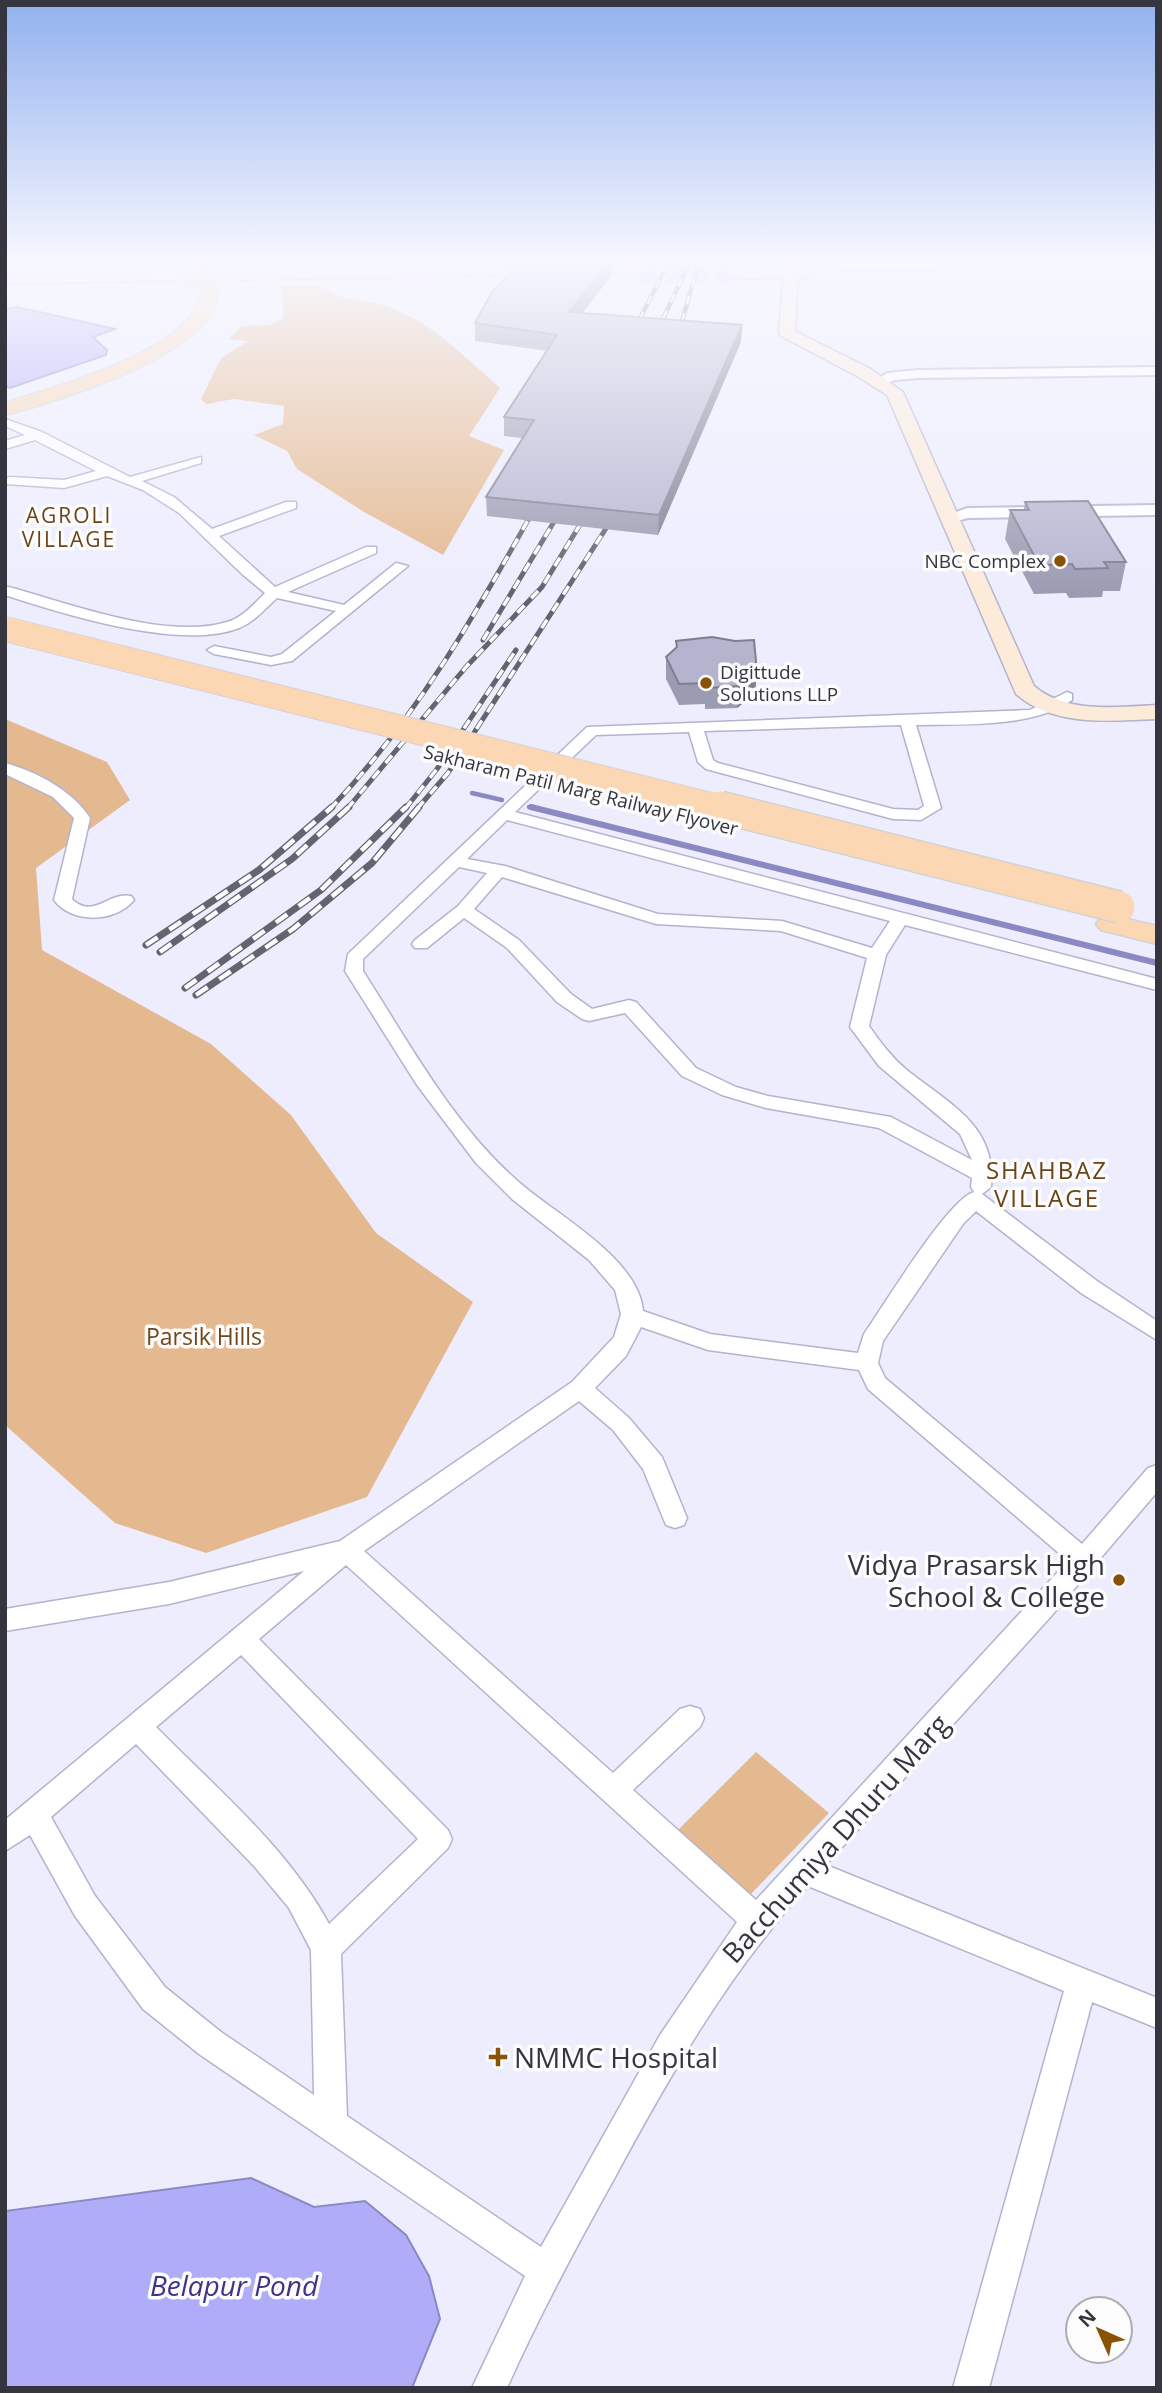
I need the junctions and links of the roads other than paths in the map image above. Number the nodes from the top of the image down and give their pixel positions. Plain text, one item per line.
1 (100, 370) edge
2 (118, 370) edge
3 (868, 370) edge
4 (1157, 370) edge
5 (1157, 377) edge
6 (891, 380) junction
7 (5, 401) edge
8 (5, 409) edge
9 (5, 422) edge
10 (38, 435) junction
11 (5, 445) edge
12 (197, 460) dead end
13 (108, 472) junction
14 (10, 481) dead end
15 (129, 481) junction
16 (291, 505) dead end
17 (1157, 510) edge
18 (962, 517) junction
19 (1157, 518) edge
20 (209, 535) junction
21 (371, 550) dead end
22 (401, 566) dead end
23 (998, 581) dead end
24 (7, 590) edge
25 (274, 593) junction
26 (348, 610) junction
27 (226, 628) junction
28 (5, 629) edge
29 (5, 645) edge
30 (214, 650) junction
31 (202, 663) dead end
32 (1042, 677) dead end
33 (1157, 700) edge
34 (1060, 702) junction
35 (1157, 712) edge
36 (909, 726) junction
37 (697, 732) junction
38 (5, 768) edge
39 (502, 814) junction
40 (453, 861) junction
41 (499, 870) junction
42 (125, 900) dead end
43 (464, 911) junction
44 (1115, 915) junction
45 (1157, 916) edge
46 (900, 920) junction
47 (1157, 935) edge
48 (421, 944) dead end
49 (877, 955) junction
50 (1157, 985) edge
51 (983, 1175) junction
52 (975, 1199) junction
53 (631, 1315) junction
54 (1157, 1332) edge
55 (867, 1363) junction
56 (580, 1388) junction
57 (1157, 1475) edge
58 (675, 1518) dead end
59 (346, 1550) junction
60 (1084, 1560) junction
61 (5, 1620) edge
62 (242, 1639) junction
63 (690, 1718) dead end
64 (137, 1727) junction
65 (613, 1791) junction
66 (34, 1815) junction
67 (5, 1838) edge
68 (803, 1870) junction
69 (757, 1920) junction
70 (326, 1948) junction
71 (1082, 1982) junction
72 (1157, 2013) edge
73 (331, 2123) junction
74 (546, 2270) junction
75 (495, 2386) edge
76 (971, 2388) edge

1 - 7 main road
2 - 8 main road
3 - 6 main road
4 - 6 street
5 - 6 street
6 - 18 main road
9 - 10 street
10 - 11 street
10 - 13 street
12 - 15 street
13 - 14 street
13 - 15 street
15 - 20 street
16 - 20 street
17 - 18 street
18 - 19 street
18 - 23 main road
18 - 34 main road
20 - 25 street
21 - 25 street
22 - 26 street
24 - 27 street
25 - 26 street
25 - 27 street
26 - 30 street
27 - 30 street
28 - 44 main road, Sakharam Patil Marg Railway Flyover, bridge
29 - 44 main road, Sakharam Patil Marg Railway Flyover
30 - 31 street
32 - 34 main road
33 - 34 main road
34 - 35 main road
34 - 36 street
36 - 37 street
36 - 37 street
37 - 39 street
38 - 42 street
39 - 40 street
39 - 46 street
40 - 41 street
40 - 53 street
41 - 43 street
41 - 49 street
43 - 48 street
43 - 51 street
44 - 45 main road, Sakharam Patil Marg Railway Flyover
44 - 47 main road, Sakharam Patil Marg Railway Flyover
46 - 49 street
46 - 50 street
49 - 51 street
51 - 52 street
52 - 54 street
52 - 55 street
53 - 55 street
53 - 56 street
55 - 60 street
56 - 58 street
56 - 59 street
57 - 60 street, Bacchumiya Dhuru Marg
59 - 61 street
59 - 62 street
59 - 65 street
60 - 68 street, Bacchumiya Dhuru Marg
62 - 64 street
62 - 70 street
63 - 65 street
64 - 66 street
64 - 70 street
65 - 69 street
66 - 67 street
66 - 73 street
68 - 69 street, Bacchumiya Dhuru Marg
68 - 71 street
69 - 74 street, Bacchumiya Dhuru Marg
70 - 73 street
71 - 72 street
71 - 76 street
73 - 74 street
74 - 75 street, Bacchumiya Dhuru Marg

